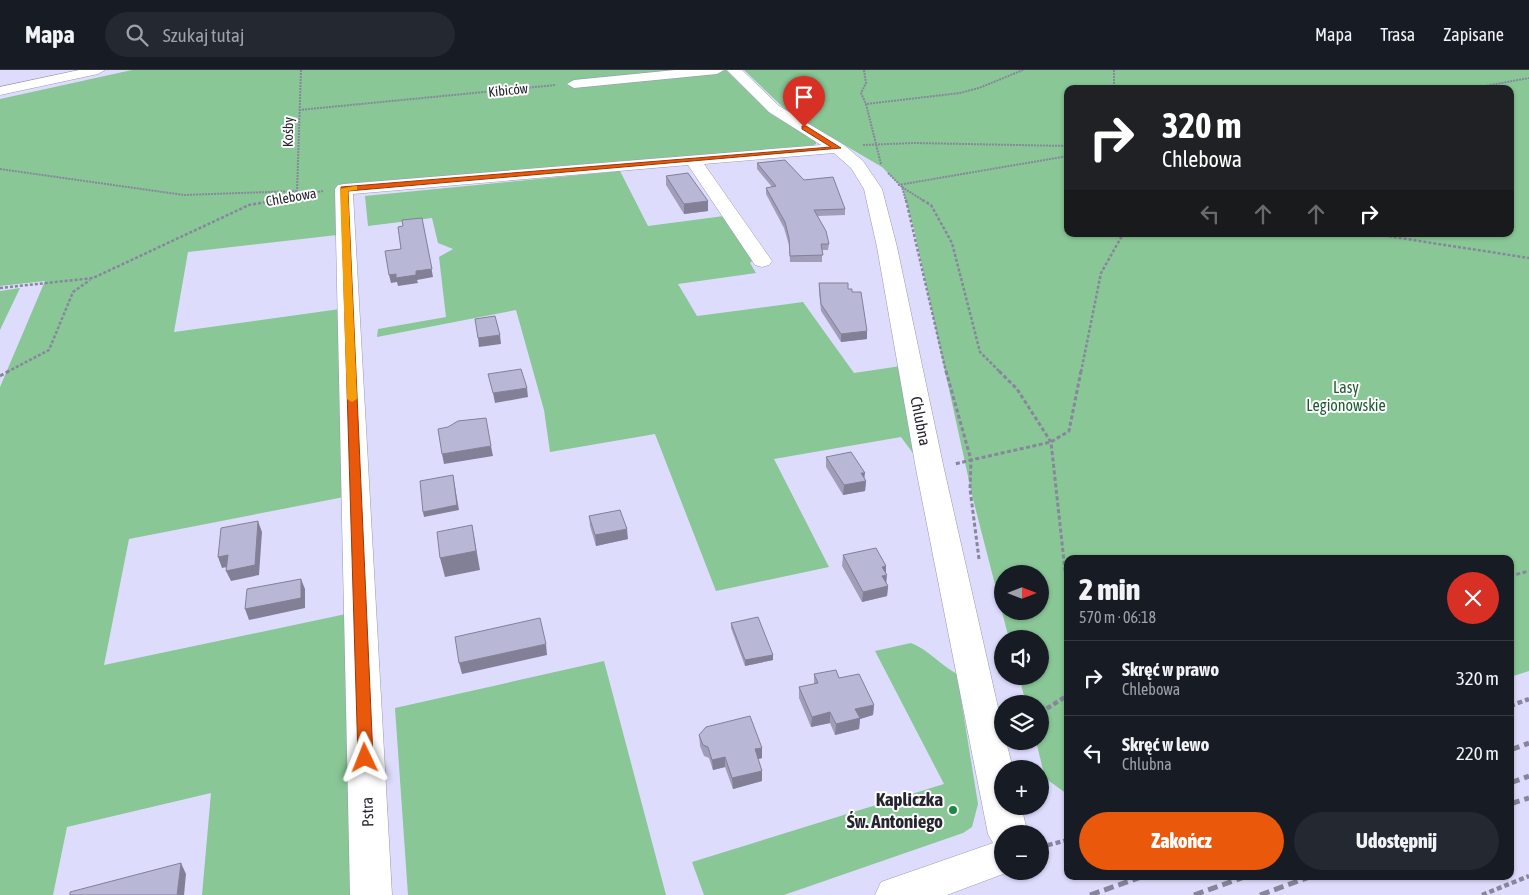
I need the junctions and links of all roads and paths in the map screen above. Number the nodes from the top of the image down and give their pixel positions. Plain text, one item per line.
1 (98, 70) edge
2 (301, 70) edge
3 (717, 70) edge
4 (734, 70) edge
5 (864, 70) edge
6 (1023, 70) edge
7 (1114, 70) edge
8 (1529, 78) edge
9 (574, 84) joint
10 (1114, 85) edge
11 (1491, 85) edge
12 (0, 91) edge
13 (866, 104) junction
14 (299, 110) junction
15 (876, 144) junction
16 (1064, 146) edge
17 (838, 148) junction
18 (1064, 157) edge
19 (693, 161) junction
20 (0, 169) edge
21 (901, 186) junction
22 (344, 189) junction
23 (873, 189) junction
24 (297, 193) junction
25 (1121, 237) edge
26 (1393, 237) edge
27 (1529, 258) edge
28 (762, 261) dead end
29 (92, 278) junction
30 (0, 288) edge
31 (0, 376) edge
32 (1051, 442) junction
33 (971, 460) junction
34 (1064, 564) edge
35 (980, 566) dead end
36 (1529, 571) edge
37 (1514, 575) edge
38 (1064, 698) edge
39 (1529, 699) edge
40 (1514, 705) edge
41 (1049, 708) edge
42 (1006, 825) edge
43 (1064, 841) edge
44 (1049, 845) edge
45 (994, 860) edge
46 (1529, 876) edge
47 (370, 895) edge
48 (896, 895) edge
49 (1482, 895) edge

1 - 12 street
2 - 14 path, Kośby
3 - 9 street
4 - 17 street, Chlubna
5 - 13 path
6 - 13 path
7 - 10 path
8 - 11 path
9 - 14 path, Kibiców
13 - 15 path
14 - 24 path, Kośby
15 - 16 path
15 - 21 path
17 - 19 street
17 - 23 street, Chlubna
18 - 21 path
19 - 22 street
19 - 28 street
20 - 24 path
21 - 23 path
21 - 32 path
21 - 33 path
22 - 24 path, Chlebowa
22 - 47 street, Pstra
23 - 42 street, Chlubna
24 - 29 path, Chlebowa
25 - 32 path
26 - 27 path
29 - 30 path, Chlebowa
29 - 31 path
32 - 33 path
32 - 34 path
33 - 35 path
36 - 37 path
38 - 41 path
39 - 40 path
43 - 44 path
45 - 48 street
46 - 49 path

